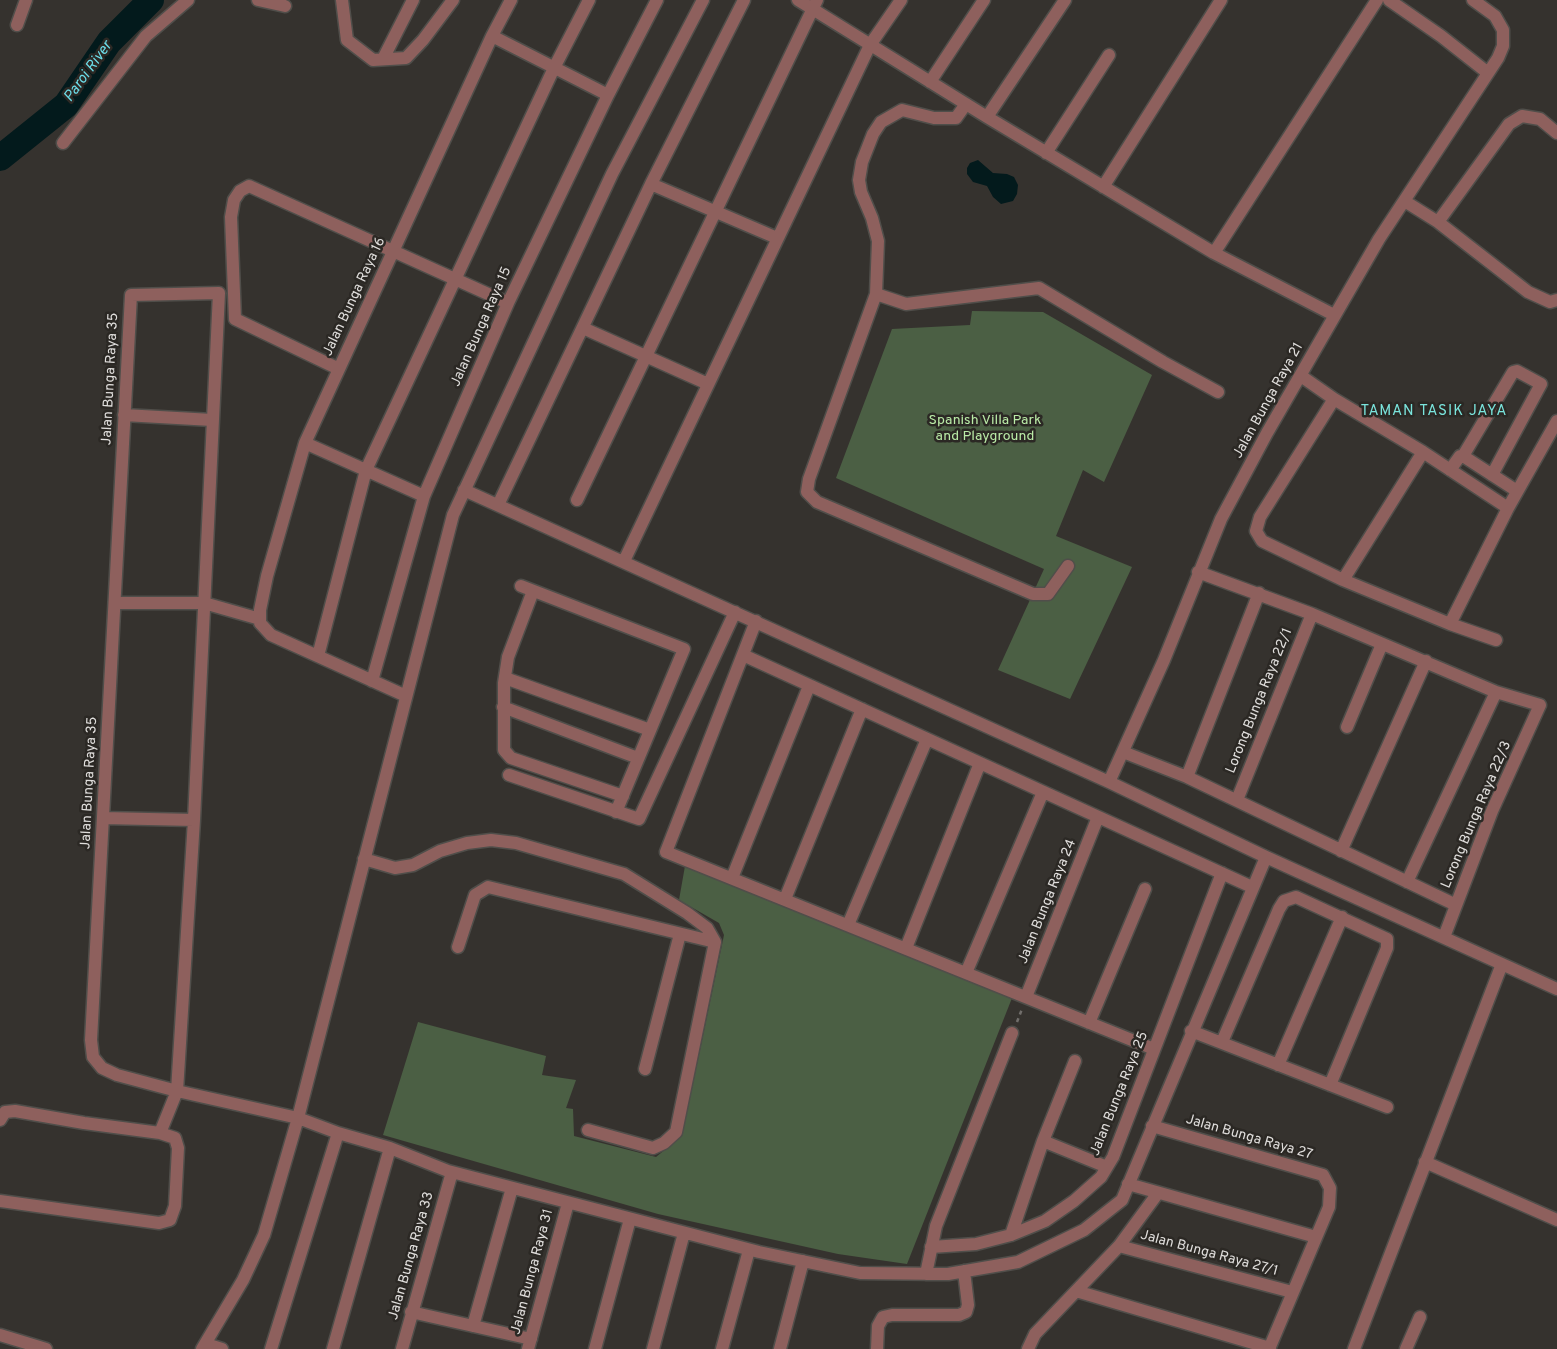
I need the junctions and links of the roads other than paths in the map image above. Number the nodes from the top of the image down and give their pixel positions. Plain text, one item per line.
1 (26, 0) edge
2 (188, 0) edge
3 (258, 0) edge
4 (342, 0) edge
5 (413, 0) edge
6 (453, 0) edge
7 (511, 0) edge
8 (589, 0) edge
9 (657, 0) edge
10 (703, 0) edge
11 (744, 0) edge
12 (798, 0) edge
13 (902, 0) edge
14 (984, 0) edge
15 (1065, 0) edge
16 (1222, 0) edge
17 (1377, 0) edge
18 (1389, 0) edge
19 (1473, 0) edge
20 (814, 4) edge
21 (285, 6) dead end
22 (18, 25) dead end
23 (492, 36) junction
24 (870, 45) junction
25 (1109, 55) dead end
26 (383, 59) junction
27 (554, 68) junction
28 (1488, 73) junction
29 (930, 82) junction
30 (608, 96) junction
31 (966, 104) junction
32 (987, 117) junction
33 (1557, 133) edge
34 (63, 143) dead end
35 (1046, 153) junction
36 (651, 184) junction
37 (1103, 186) junction
38 (1406, 202) junction
39 (715, 211) junction
40 (1438, 222) junction
41 (777, 238) junction
42 (393, 251) junction
43 (1214, 253) junction
44 (454, 279) junction
45 (876, 294) junction
46 (1557, 300) edge
47 (508, 303) junction
48 (1334, 316) junction
49 (583, 328) junction
50 (646, 355) junction
51 (339, 369) junction
52 (1301, 376) junction
53 (708, 384) junction
54 (1218, 392) dead end
55 (1334, 399) junction
56 (124, 415) junction
57 (212, 420) junction
58 (1557, 421) edge
59 (305, 443) junction
60 (1423, 452) junction
61 (1463, 456) junction
62 (366, 470) junction
63 (1450, 470) junction
64 (1492, 475) junction
65 (464, 490) junction
66 (1517, 491) junction
67 (424, 496) junction
68 (577, 500) dead end
69 (498, 505) junction
70 (1508, 508) junction
71 (624, 561) junction
72 (1068, 566) dead end
73 (1198, 572) junction
74 (1343, 580) junction
75 (1259, 593) junction
76 (115, 603) junction
77 (204, 603) junction
78 (735, 612) junction
79 (1312, 614) junction
80 (260, 619) junction
81 (756, 621) junction
82 (1450, 624) junction
83 (1496, 640) dead end
84 (1382, 644) junction
85 (743, 655) junction
86 (318, 656) junction
87 (1426, 661) junction
88 (505, 678) junction
89 (372, 681) junction
90 (809, 686) junction
91 (1496, 692) junction
92 (406, 696) junction
93 (503, 707) junction
94 (862, 709) junction
95 (1347, 727) dead end
96 (650, 730) junction
97 (927, 739) junction
98 (1123, 752) junction
99 (638, 758) junction
100 (980, 763) junction
101 (509, 775) dead end
102 (1187, 777) junction
103 (1109, 782) junction
104 (1043, 792) junction
105 (623, 796) junction
106 (1237, 800) junction
107 (616, 812) junction
108 (1098, 817) junction
109 (104, 818) junction
110 (194, 820) junction
111 (1341, 851) junction
112 (1266, 857) junction
113 (364, 858) junction
114 (1222, 874) junction
115 (732, 878) junction
116 (1407, 882) junction
117 (1252, 887) junction
118 (1145, 889) dead end
119 (784, 900) junction
120 (1456, 905) junction
121 (1342, 917) junction
122 (848, 925) junction
123 (680, 934) junction
124 (1444, 937) junction
125 (715, 942) junction
126 (458, 947) dead end
127 (906, 948) junction
128 (1502, 964) junction
129 (966, 973) junction
130 (1557, 989) edge
131 (1026, 997) junction
132 (1089, 1023) junction
133 (1191, 1031) junction
134 (1012, 1033) road end
135 (1222, 1042) junction
136 (1154, 1049) junction
137 (1076, 1061) dead end
138 (1278, 1064) junction
139 (645, 1069) dead end
140 (1330, 1085) junction
141 (177, 1091) junction
142 (1387, 1107) dead end
143 (2, 1116) edge
144 (298, 1118) junction
145 (1152, 1126) junction
146 (588, 1130) dead end
147 (160, 1133) junction
148 (338, 1134) junction
149 (1042, 1141) junction
150 (390, 1148) junction
151 (1425, 1162) junction
152 (1107, 1166) junction
153 (452, 1172) junction
154 (1128, 1184) junction
155 (512, 1188) junction
156 (1158, 1193) junction
157 (0, 1201) edge
158 (568, 1203) junction
159 (1556, 1218) edge
160 (630, 1219) junction
161 (684, 1233) junction
162 (1011, 1235) junction
163 (1316, 1237) junction
164 (1119, 1246) junction
165 (931, 1247) junction
166 (750, 1250) junction
167 (803, 1261) junction
168 (964, 1271) junction
169 (926, 1274) junction
170 (1076, 1291) junction
171 (1292, 1292) junction
172 (411, 1312) junction
173 (1420, 1317) dead end
174 (473, 1326) junction
175 (0, 1335) edge
176 (530, 1344) edge
177 (204, 1346) edge
178 (1269, 1348) edge
179 (46, 1349) edge
180 (222, 1349) edge
181 (271, 1349) edge
182 (333, 1349) edge
183 (402, 1349) edge
184 (595, 1349) edge
185 (653, 1349) edge
186 (722, 1349) edge
187 (780, 1349) edge
188 (877, 1349) edge
189 (1028, 1349) edge
190 (1354, 1349) edge
191 (1406, 1349) edge

1 - 22 street
2 - 34 street
3 - 21 street
4 - 26 street
5 - 26 street
6 - 26 street
7 - 23 street, Jalan Bunga Raya 16
8 - 27 street
9 - 30 street, Jalan Bunga Raya 15
10 - 65 street
11 - 36 street
12 - 20 street
13 - 24 street
14 - 29 street
15 - 32 street
16 - 37 street
17 - 43 street
18 - 28 street
19 - 28 street, Jalan Bunga Raya 21
20 - 24 street
20 - 39 street
23 - 27 street
23 - 42 street, Jalan Bunga Raya 16
24 - 29 street
24 - 41 street
25 - 35 street
27 - 30 street
27 - 44 street
28 - 38 street, Jalan Bunga Raya 21
29 - 31 street
30 - 47 street, Jalan Bunga Raya 15
31 - 32 street
31 - 45 street
32 - 35 street
33 - 40 street
35 - 37 street
36 - 39 street
36 - 49 street
37 - 43 street
38 - 40 street
38 - 48 street, Jalan Bunga Raya 21
39 - 41 street
39 - 50 street
40 - 46 street
41 - 53 street
42 - 44 street
42 - 51 street, Jalan Bunga Raya 16
42 - 51 street
43 - 48 street
44 - 47 street
44 - 62 street
45 - 54 street
45 - 72 street
47 - 67 street, Jalan Bunga Raya 15
48 - 52 street, Jalan Bunga Raya 21
49 - 50 street
49 - 69 street
50 - 53 street
50 - 68 street
51 - 59 street, Jalan Bunga Raya 16
52 - 55 street
52 - 73 street, Jalan Bunga Raya 21
53 - 71 street
55 - 60 street
55 - 74 street
56 - 57 street
56 - 57 street, Jalan Bunga Raya 35
56 - 76 street, Jalan Bunga Raya 35
57 - 77 street
58 - 66 street
59 - 62 street
59 - 80 street, Jalan Bunga Raya 16
60 - 63 street
60 - 74 street
61 - 63 street
61 - 64 street
61 - 64 street
62 - 67 street
62 - 86 street
63 - 70 street
64 - 66 street
65 - 69 street
65 - 92 street
66 - 70 street
67 - 89 street, Jalan Bunga Raya 15
69 - 71 street
70 - 82 street
71 - 78 street
73 - 75 street
73 - 98 street, Jalan Bunga Raya 21
74 - 82 street
75 - 79 street
75 - 102 street
76 - 77 street
76 - 109 street, Jalan Bunga Raya 35
77 - 80 street
77 - 110 street
78 - 81 street
78 - 107 street
79 - 84 street
79 - 106 street, Lorong Bunga Raya 22/1
80 - 86 street
81 - 85 street
81 - 103 street
82 - 83 street
84 - 87 street
84 - 95 street
85 - 90 street
85 - 115 street
86 - 89 street
87 - 91 street
87 - 111 street
88 - 93 street
88 - 96 street
88 - 96 street
89 - 92 street
90 - 94 street
90 - 115 street
91 - 116 street
91 - 120 street, Lorong Bunga Raya 22/3
92 - 113 street
93 - 99 street
93 - 105 street
94 - 97 street
94 - 119 street
96 - 99 street
97 - 100 street
97 - 122 street
98 - 102 street
98 - 103 street, Jalan Bunga Raya 21
99 - 105 street
100 - 104 street
100 - 127 street
101 - 107 street
102 - 106 street
103 - 112 street
104 - 108 street
104 - 129 street
105 - 107 street
106 - 111 street
108 - 114 street
108 - 131 street, Jalan Bunga Raya 24
109 - 110 street
109 - 141 street, Jalan Bunga Raya 35
110 - 141 street
111 - 116 street
112 - 117 street, Jalan Bunga Raya 35
112 - 124 street
113 - 125 street
113 - 144 street
114 - 117 street
114 - 136 street, Jalan Bunga Raya 25
115 - 119 street
116 - 120 street
117 - 133 street, Jalan Bunga Raya 35
118 - 132 street
119 - 122 street
120 - 124 street, Lorong Bunga Raya 22/3
121 - 135 street
121 - 138 street
121 - 140 street
122 - 127 street
123 - 125 street
123 - 126 street
123 - 139 street
124 - 128 street
125 - 146 street
127 - 129 street
128 - 130 street
128 - 151 street
129 - 131 street
131 - 132 street
132 - 136 street
133 - 135 street
133 - 145 street, Jalan Bunga Raya 35
134 - 165 street
135 - 138 street
136 - 152 street, Jalan Bunga Raya 25
137 - 149 street
138 - 140 street
140 - 142 street
141 - 144 street, Jalan Bunga Raya 35
141 - 147 street
143 - 147 street
144 - 148 street, Jalan Bunga Raya 35
144 - 177 street
145 - 154 street, Jalan Bunga Raya 35
145 - 163 street, Jalan Bunga Raya 27
147 - 157 street
148 - 150 street, Jalan Bunga Raya 35
148 - 181 street
149 - 152 street
149 - 162 street
150 - 153 street, Jalan Bunga Raya 35
150 - 182 street
151 - 159 street
151 - 190 street
152 - 162 street, Jalan Bunga Raya 25
153 - 155 street, Jalan Bunga Raya 35
153 - 172 street, Jalan Bunga Raya 33
154 - 156 street
154 - 168 street, Jalan Bunga Raya 35
155 - 158 street, Jalan Bunga Raya 35
155 - 174 street
156 - 163 street
156 - 164 street
158 - 160 street, Jalan Bunga Raya 35
158 - 176 street, Jalan Bunga Raya 31
160 - 161 street, Jalan Bunga Raya 35
160 - 184 street
161 - 166 street, Jalan Bunga Raya 35
161 - 185 street
162 - 165 street, Jalan Bunga Raya 25
163 - 171 street
164 - 170 street
164 - 171 street, Jalan Bunga Raya 27/1
165 - 169 street
166 - 167 street, Jalan Bunga Raya 35
166 - 186 street
167 - 169 street, Jalan Bunga Raya 35
167 - 187 street
168 - 169 street, Jalan Bunga Raya 35
168 - 188 street
170 - 178 street
170 - 189 street
171 - 178 street
172 - 174 street
172 - 183 street, Jalan Bunga Raya 33
173 - 191 street
174 - 176 street
175 - 179 street
177 - 180 street

